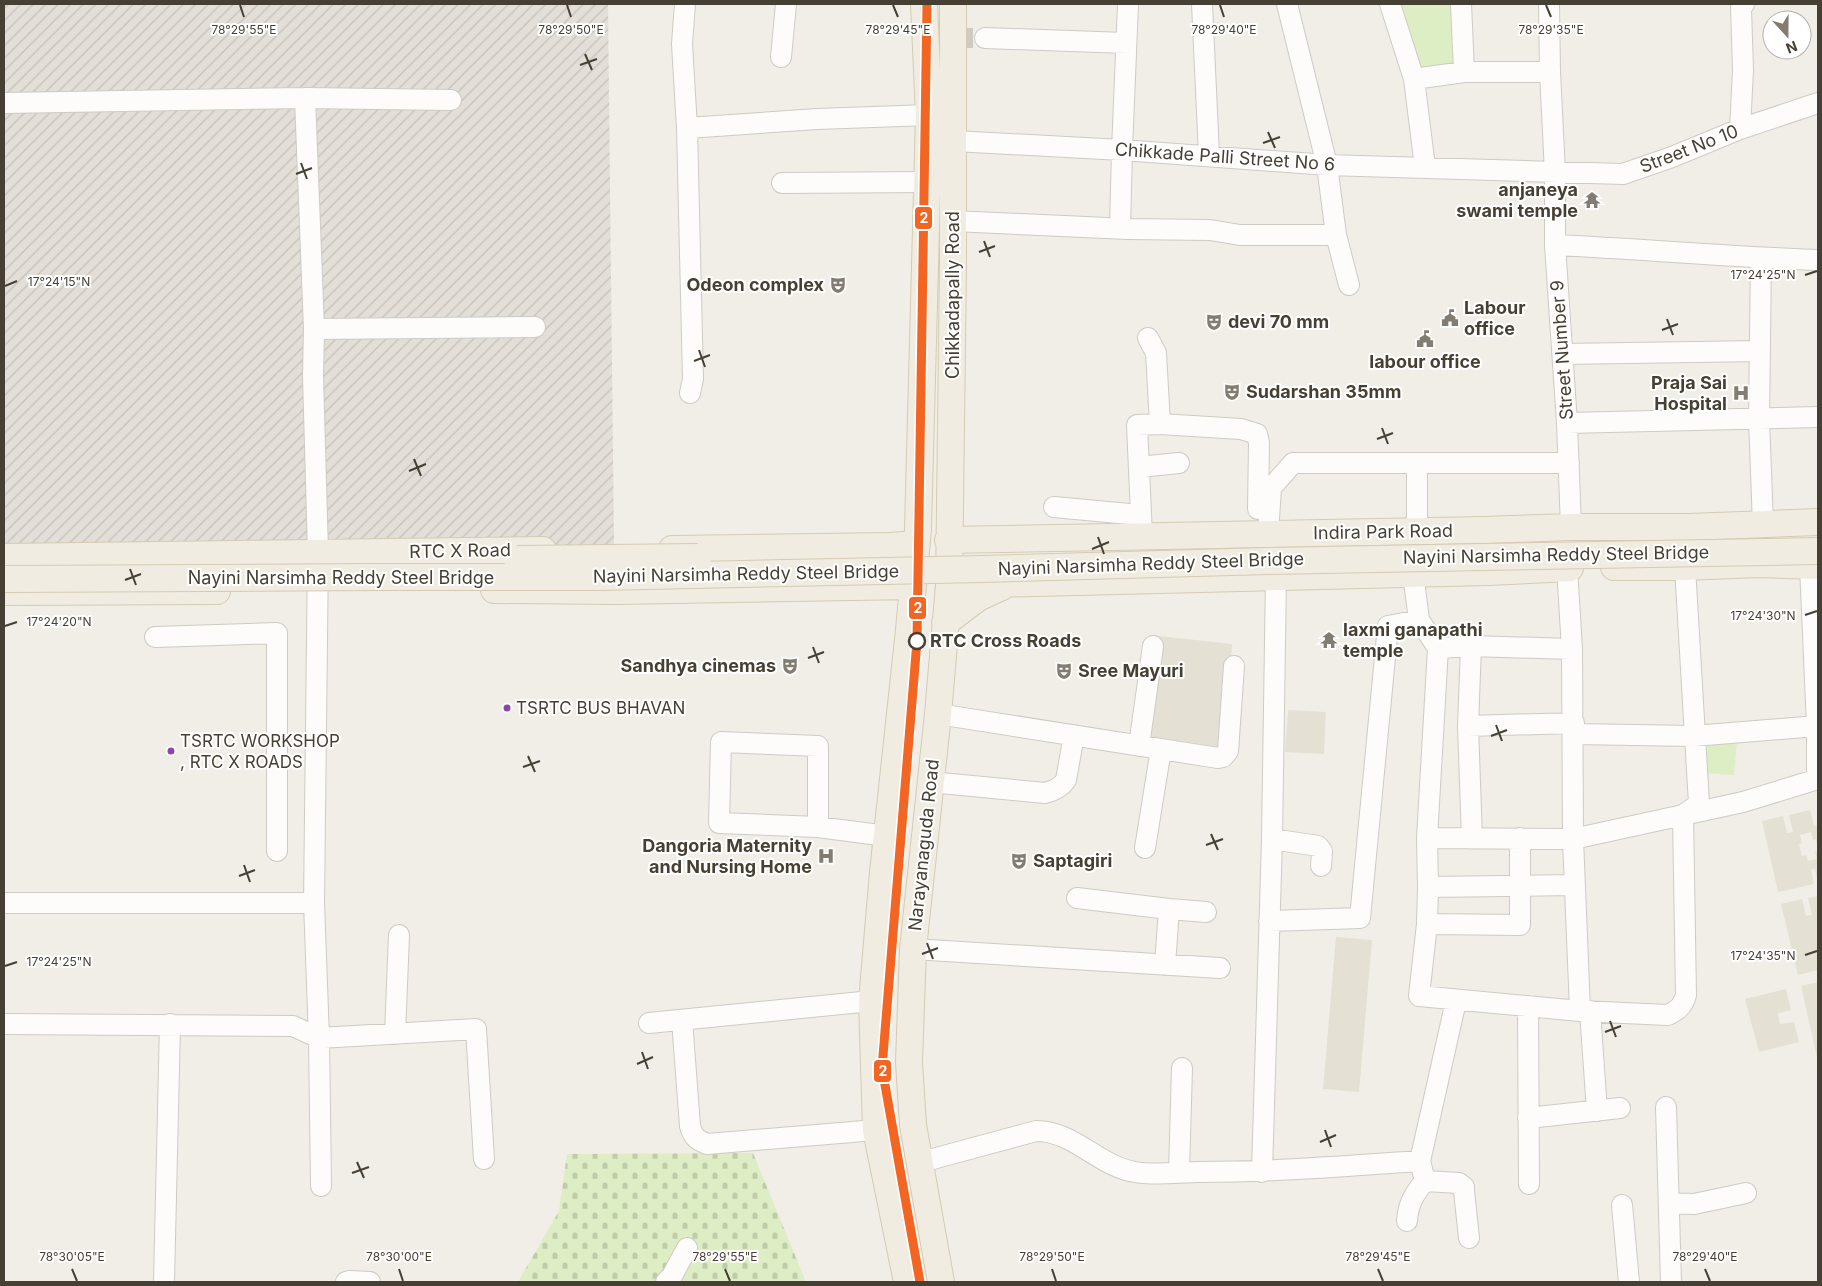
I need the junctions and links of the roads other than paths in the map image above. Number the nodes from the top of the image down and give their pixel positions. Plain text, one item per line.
1 (685, 4) edge
2 (786, 4) edge
3 (924, 4) edge
4 (953, 4) edge
5 (1128, 4) edge
6 (1202, 4) edge
7 (1287, 4) edge
8 (1390, 4) edge
9 (1461, 4) edge
10 (1549, 4) edge
11 (1744, 4) edge
12 (986, 38) tunnel mouth
13 (1126, 44) junction
14 (781, 57) dead end
15 (1464, 72) junction
16 (1550, 72) junction
17 (1414, 79) junction
18 (305, 98) junction
19 (451, 100) dead end
20 (4, 103) edge
21 (1818, 103) edge
22 (929, 115) junction
23 (687, 128) junction
24 (1740, 129) junction
25 (954, 141) junction
26 (1122, 150) junction
27 (1209, 156) junction
28 (1327, 165) junction
29 (1424, 167) junction
30 (1556, 172) junction
31 (928, 182) junction
32 (782, 184) dead end
33 (953, 221) junction
34 (1120, 228) junction
35 (1336, 235) junction
36 (1556, 246) junction
37 (1761, 258) junction
38 (1818, 260) edge
39 (1349, 285) dead end
40 (535, 327) dead end
41 (314, 330) junction
42 (1148, 338) dead end
43 (924, 339) junction
44 (952, 340) junction
45 (1760, 351) junction
46 (1562, 354) junction
47 (690, 393) dead end
48 (1818, 417) edge
49 (1759, 419) junction
50 (1567, 423) junction
51 (1160, 424) junction
52 (1417, 462) junction
53 (1179, 463) dead end
54 (1569, 463) junction
55 (1139, 467) junction
56 (1054, 507) dead end
57 (1818, 522) edge
58 (1763, 525) junction
59 (1141, 526) junction
60 (1571, 527) junction
61 (1417, 530) junction
62 (1484, 530) junction
63 (1263, 534) junction
64 (1818, 535) edge
65 (917, 536) junction
66 (1066, 538) junction
67 (959, 539) junction
68 (783, 547) junction
69 (318, 553) junction
70 (4, 556) edge
71 (1816, 561) edge
72 (4, 565) edge
73 (1685, 567) junction
74 (1567, 568) junction
75 (1488, 572) junction
76 (1413, 573) junction
77 (1276, 576) junction
78 (4, 580) edge
79 (1066, 583) junction
80 (1008, 584) junction
81 (913, 586) junction
82 (949, 586) junction
83 (856, 587) junction
84 (779, 588) junction
85 (317, 590) junction
86 (4, 592) edge
87 (1419, 620) junction
88 (945, 623) junction
89 (909, 630) junction
90 (155, 637) dead end
91 (1153, 646) dead end
92 (1471, 646) junction
93 (1438, 648) junction
94 (1572, 649) junction
95 (1234, 666) dead end
96 (938, 714) junction
97 (1468, 726) junction
98 (1817, 726) junction
99 (1574, 728) junction
100 (1074, 736) junction
101 (1694, 736) junction
102 (1150, 748) junction
103 (1817, 780) edge
104 (930, 782) junction
105 (1683, 815) junction
106 (818, 827) junction
107 (887, 836) junction
108 (1427, 838) junction
109 (1520, 838) junction
110 (1272, 839) junction
111 (1573, 839) junction
112 (1472, 840) junction
113 (1140, 847) dead end
114 (276, 850) dead end
115 (1321, 866) dead end
116 (1521, 885) junction
117 (1575, 885) junction
118 (1428, 887) junction
119 (1077, 898) dead end
120 (4, 903) edge
121 (314, 903) junction
122 (1169, 909) junction
123 (1206, 912) dead end
124 (1269, 921) junction
125 (1427, 924) junction
126 (399, 935) dead end
127 (913, 949) junction
128 (1165, 965) junction
129 (1220, 968) dead end
130 (872, 1001) junction
131 (1456, 1001) junction
132 (1528, 1006) junction
133 (1585, 1011) junction
134 (682, 1020) junction
135 (649, 1023) dead end
136 (4, 1024) edge
137 (170, 1024) junction
138 (395, 1034) junction
139 (319, 1038) junction
140 (1182, 1068) dead end
141 (1666, 1107) dead end
142 (1620, 1108) dead end
143 (1597, 1110) junction
144 (1528, 1118) junction
145 (876, 1130) junction
146 (484, 1159) dead end
147 (1420, 1161) junction
148 (918, 1163) junction
149 (1179, 1172) junction
150 (1262, 1172) junction
151 (1424, 1181) junction
152 (1529, 1184) dead end
153 (321, 1186) dead end
154 (1746, 1193) dead end
155 (1669, 1203) junction
156 (1622, 1205) dead end
157 (1407, 1221) dead end
158 (1469, 1238) dead end
159 (687, 1248) dead end
160 (164, 1282) edge
161 (346, 1282) edge
162 (370, 1282) edge
163 (666, 1282) edge
164 (907, 1282) edge
165 (941, 1282) edge
166 (1629, 1282) edge
167 (1671, 1282) edge

1 - 23 street
2 - 14 street
3 - 22 main road, Chikkadapally Road
4 - 25 main road, Chikkadapally Road
5 - 13 street
6 - 27 street
7 - 28 street
8 - 17 street
9 - 15 street
10 - 16 street, Street Number 9
11 - 24 street
12 - 13 street
13 - 26 street
15 - 16 street
15 - 17 street
16 - 30 street, Street Number 9
17 - 29 street
18 - 19 street
18 - 20 street
18 - 41 street
21 - 24 street, Street No 10
22 - 23 street
22 - 31 main road, Chikkadapally Road
23 - 47 street
24 - 30 street, Street No 10
25 - 26 street, Chikkade Palli Street No 6
25 - 33 main road, Chikkadapally Road
26 - 27 street, Chikkade Palli Street No 6
26 - 34 street
27 - 28 street, Chikkade Palli Street No 6
28 - 29 street, Chikkade Palli Street No 6
28 - 35 street
29 - 30 street, Chikkade Palli Street No 6
30 - 36 street, Street Number 9
31 - 32 street
31 - 43 main road, Chikkadapally Road
33 - 34 street
33 - 44 main road, Chikkadapally Road
34 - 35 street
35 - 39 street
36 - 37 street
36 - 46 street, Street Number 9
37 - 38 street
37 - 45 street
40 - 41 street
41 - 69 street
42 - 51 street
43 - 44 main road
43 - 65 main road, Chikkadapally Road
44 - 67 main road, Chikkadapally Road
45 - 46 street
45 - 49 street
46 - 50 street, Street Number 9
48 - 49 street
49 - 50 street
49 - 58 street
50 - 54 street, Street Number 9
51 - 55 street
51 - 63 street
52 - 54 street
52 - 61 street
52 - 63 street
53 - 55 street
54 - 60 street, Street Number 9
55 - 59 street
56 - 59 street
57 - 58 main road, Indira Park Road
58 - 60 main road, Indira Park Road
59 - 63 main road, Indira Park Road
59 - 66 main road, Indira Park Road
60 - 62 main road, Indira Park Road
61 - 62 main road, Indira Park Road
61 - 63 main road, Indira Park Road
62 - 75 main road
64 - 72 main road, Nayini Narsimha Reddy Steel Bridge, bridge
65 - 68 main road, RTC X Road
65 - 81 main road, Chikkadapally Road
66 - 67 main road, Indira Park Road
66 - 79 main road
67 - 82 main road, Chikkadapally Road
68 - 69 main road, RTC X Road
68 - 84 main road
69 - 70 main road, RTC X Road
69 - 85 street
71 - 73 main road
71 - 78 main road, Nayini Narsimha Reddy Steel Bridge, bridge
71 - 98 street
73 - 74 main road
73 - 101 street
74 - 75 main road
74 - 94 street
75 - 76 main road
76 - 77 main road
76 - 87 street
77 - 79 main road
77 - 110 street
79 - 80 main road
80 - 82 main road
80 - 88 main road
81 - 83 main road, RTC X Road
81 - 89 main road, Chikkadapally Road
82 - 88 main road, Narayanaguda Road
83 - 84 main road, RTC X Road
83 - 89 main road
84 - 85 main road, RTC X Road
85 - 86 main road, RTC X Road
85 - 121 street
87 - 93 street
87 - 124 street
88 - 96 main road, Narayanaguda Road
89 - 107 main road, Chikkadapally Road
90 - 114 street
91 - 102 street
92 - 93 street
92 - 94 street
92 - 97 street
93 - 108 street
94 - 99 street
95 - 102 street
96 - 100 street
96 - 104 main road, Narayanaguda Road
97 - 99 street
97 - 112 street
98 - 101 street
98 - 103 street
99 - 101 street
99 - 111 street
100 - 102 street
100 - 104 street
101 - 105 street
102 - 113 street
103 - 105 street
104 - 127 main road, Narayanaguda Road
105 - 111 street
105 - 133 street
106 - 106 street
106 - 107 street
107 - 130 main road, Chikkadapally Road
108 - 112 street
108 - 118 street
109 - 111 street
109 - 112 street
109 - 116 street
110 - 115 street
110 - 124 street
111 - 117 street
116 - 117 street
116 - 118 street
116 - 125 street
117 - 133 street
118 - 125 street
119 - 122 street
120 - 121 street
121 - 139 street
122 - 123 street
122 - 128 street
124 - 150 street
125 - 131 street
126 - 138 street
127 - 128 street
127 - 148 main road, Narayanaguda Road
128 - 129 street
130 - 134 street
130 - 145 main road, Chikkadapally Road
131 - 132 street
131 - 147 street
132 - 133 street
132 - 144 street
133 - 143 street
134 - 135 street
134 - 145 street
136 - 137 street
137 - 139 street
137 - 160 street
138 - 139 street
138 - 146 street
139 - 153 street
140 - 149 street
141 - 155 street
142 - 143 street
143 - 144 street
144 - 152 street
145 - 164 main road, Chikkadapally Road
147 - 150 street
147 - 151 street
148 - 149 street
148 - 165 main road, Narayanaguda Road
149 - 150 street
151 - 157 street
151 - 158 street
154 - 155 street
155 - 167 street
156 - 166 street
159 - 163 street
161 - 162 street

